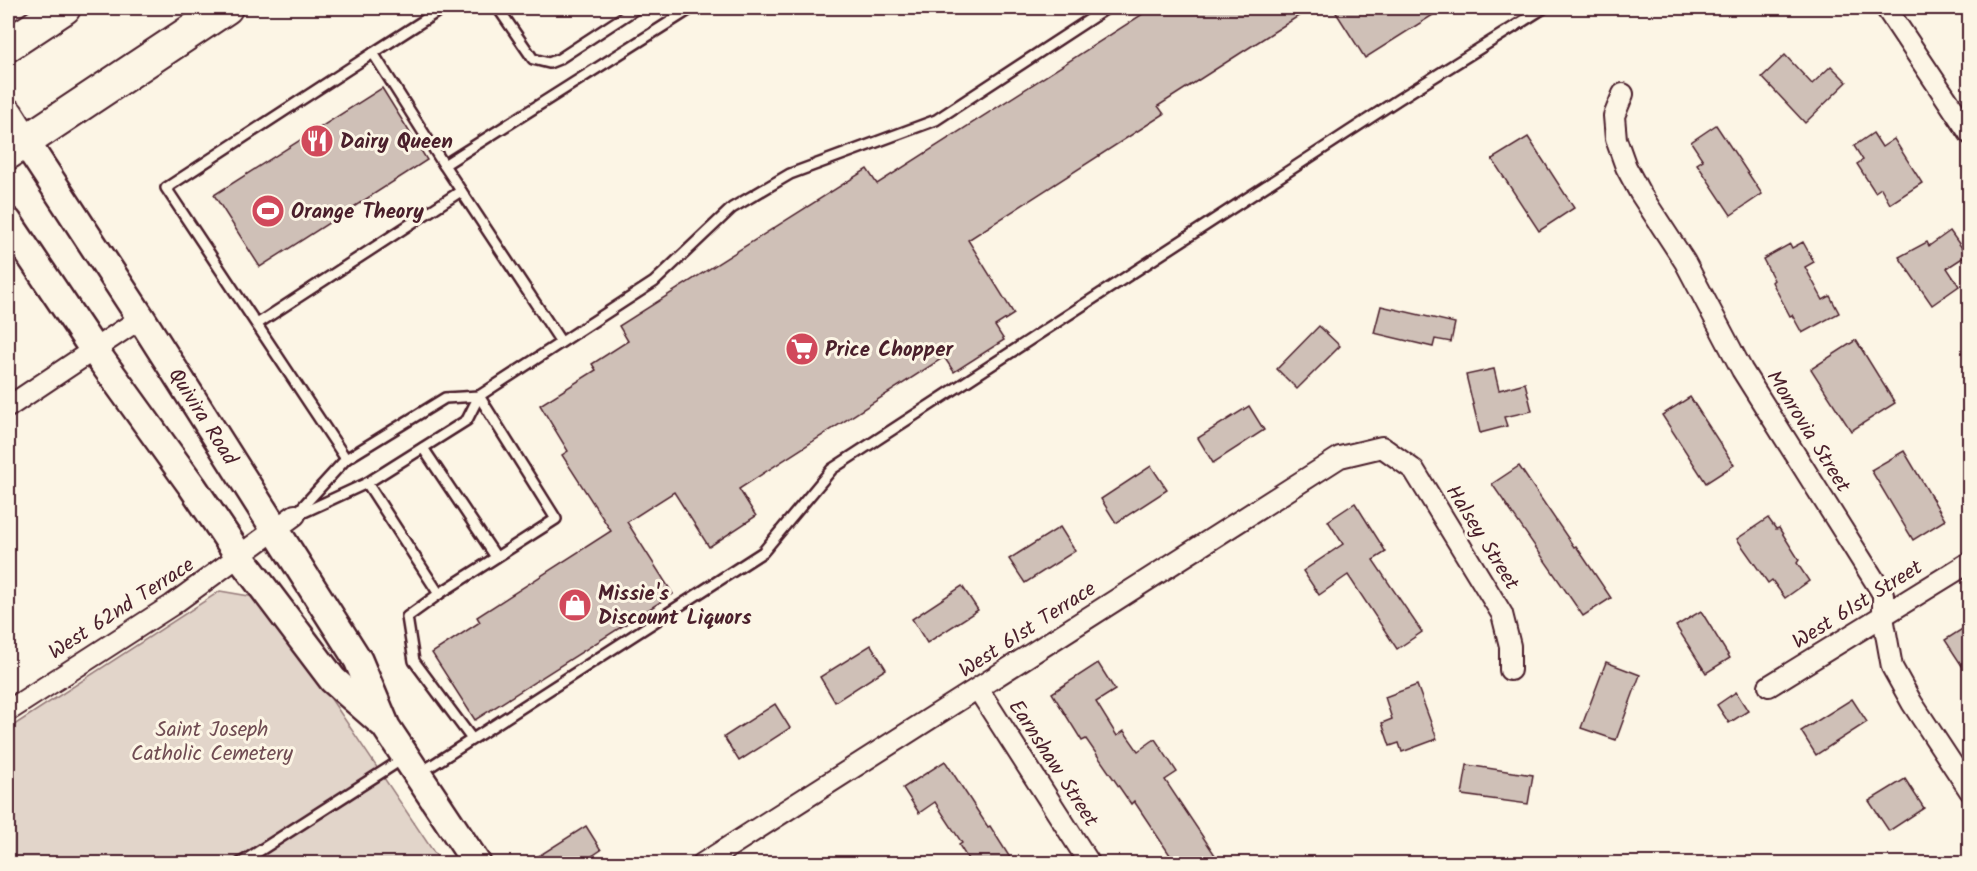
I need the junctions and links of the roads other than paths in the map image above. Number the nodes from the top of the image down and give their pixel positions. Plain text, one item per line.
1 (64, 8) edge
2 (226, 8) edge
3 (443, 8) edge
4 (498, 8) edge
5 (637, 8) edge
6 (692, 8) edge
7 (1107, 8) edge
8 (1544, 8) edge
9 (1887, 8) edge
10 (8, 45) edge
11 (373, 53) junction
12 (1623, 94) dead end
13 (8, 114) edge
14 (1970, 134) edge
15 (16, 147) edge
16 (444, 165) junction
17 (461, 191) junction
18 (8, 222) edge
19 (141, 318) junction
20 (256, 324) junction
21 (561, 342) junction
22 (94, 350) junction
23 (479, 396) junction
24 (8, 406) edge
25 (1382, 447) joint
26 (423, 448) junction
27 (346, 459) junction
28 (367, 483) junction
29 (267, 536) junction
30 (496, 557) junction
31 (1970, 562) edge
32 (439, 594) junction
33 (1882, 617) junction
34 (1510, 670) dead end
35 (1769, 686) dead end
36 (978, 689) junction
37 (8, 711) edge
38 (386, 727) junction
39 (472, 740) junction
40 (412, 766) junction
41 (1970, 791) edge
42 (239, 864) edge
43 (477, 864) edge
44 (702, 864) edge
45 (1090, 864) edge

1 - 10 highway
2 - 15 highway
3 - 11 lane
4 - 5 lane
6 - 16 lane
7 - 21 lane
8 - 39 lane
9 - 14 street
11 - 16 lane
11 - 20 lane
12 - 33 street, Monrovia Street
13 - 15 main road, Quivira Road
15 - 19 main road, Quivira Road
16 - 17 lane
17 - 20 lane
17 - 21 lane
18 - 22 main road, Quivira Road
19 - 22 street
19 - 29 main road, Quivira Road
20 - 27 lane
21 - 23 lane
22 - 24 street
22 - 29 main road, Quivira Road
23 - 26 lane
23 - 27 lane
23 - 30 lane
25 - 34 street, Halsey Street
25 - 36 street, West 61st Terrace
26 - 28 lane
26 - 30 lane
27 - 29 lane
28 - 29 lane
28 - 32 lane
29 - 37 street, West 62nd Terrace
29 - 38 main road, Quivira Road
29 - 38 main road, Quivira Road
30 - 32 lane
31 - 33 street, West 61st Street
32 - 39 lane
33 - 35 street, West 61st Street
33 - 41 street, Monrovia Street
36 - 44 street, West 61st Terrace
36 - 45 street, Earnshaw Street
38 - 40 main road, Quivira Road
39 - 40 lane
40 - 42 lane
40 - 43 main road, Quivira Road

